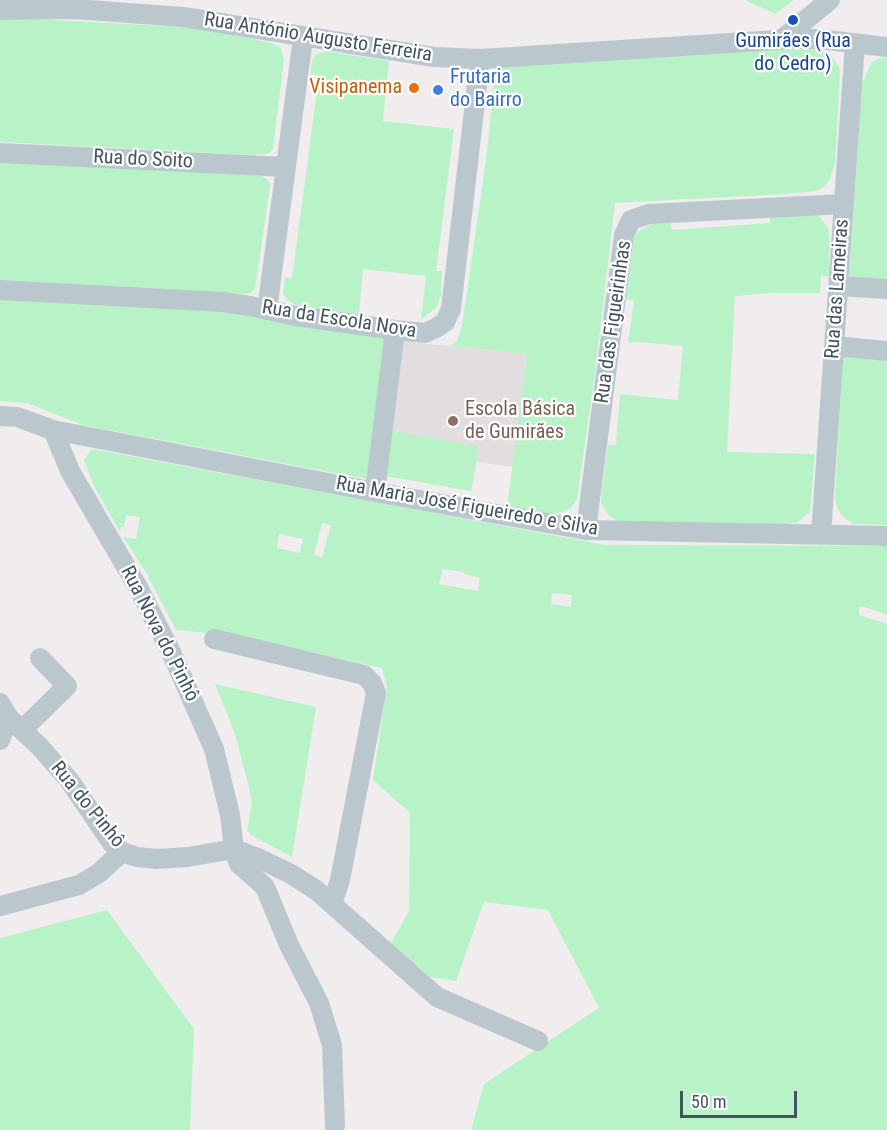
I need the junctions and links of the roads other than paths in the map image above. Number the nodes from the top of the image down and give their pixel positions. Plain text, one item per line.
1 (831, 0) edge
2 (0, 10) edge
3 (303, 38) junction
4 (782, 39) junction
5 (855, 43) junction
6 (887, 47) edge
7 (480, 59) junction
8 (0, 153) edge
9 (286, 167) junction
10 (844, 204) junction
11 (838, 286) junction
12 (887, 289) edge
13 (0, 291) edge
14 (267, 310) junction
15 (395, 330) junction
16 (835, 346) junction
17 (887, 351) edge
18 (0, 416) edge
19 (53, 430) junction
20 (375, 492) junction
21 (586, 530) junction
22 (821, 535) junction
23 (887, 536) edge
24 (214, 639) dead end
25 (40, 658) dead end
26 (10, 717) edge
27 (0, 740) edge
28 (234, 849) junction
29 (122, 852) junction
30 (332, 904) junction
31 (0, 906) edge
32 (538, 1041) dead end
33 (335, 1126) dead end

1 - 4 street
2 - 3 street, Rua António Augusto Ferreira
3 - 7 street, Rua António Augusto Ferreira
3 - 9 street
4 - 5 street, Rua António Augusto Ferreira
4 - 7 street, Rua António Augusto Ferreira
5 - 6 street, Rua António Augusto Ferreira
5 - 10 street, Rua das Lameiras
7 - 15 street, Rua da Escola Nova
8 - 9 street, Rua do Soito
9 - 14 street
10 - 11 street, Rua das Lameiras
10 - 21 street, Rua das Figueirinhas
11 - 12 street
11 - 16 street, Rua das Lameiras
13 - 14 street, Rua da Escola Nova
14 - 15 street, Rua da Escola Nova
15 - 20 street
16 - 17 street
16 - 22 street, Rua das Lameiras
18 - 19 street, Rua Maria José Figueiredo e Silva
19 - 20 street, Rua Maria José Figueiredo e Silva
19 - 28 street, Rua Nova do Pinhô
20 - 21 street, Rua Maria José Figueiredo e Silva
21 - 22 street, Rua Maria José Figueiredo e Silva
22 - 23 street, Rua Maria José Figueiredo e Silva
24 - 30 street
25 - 26 street
26 - 27 street
26 - 29 street, Rua do Pinhô
28 - 29 street, Rua do Pinhô
28 - 30 street
28 - 33 street, Rua Nova do Pinhô
29 - 31 street
30 - 32 street

